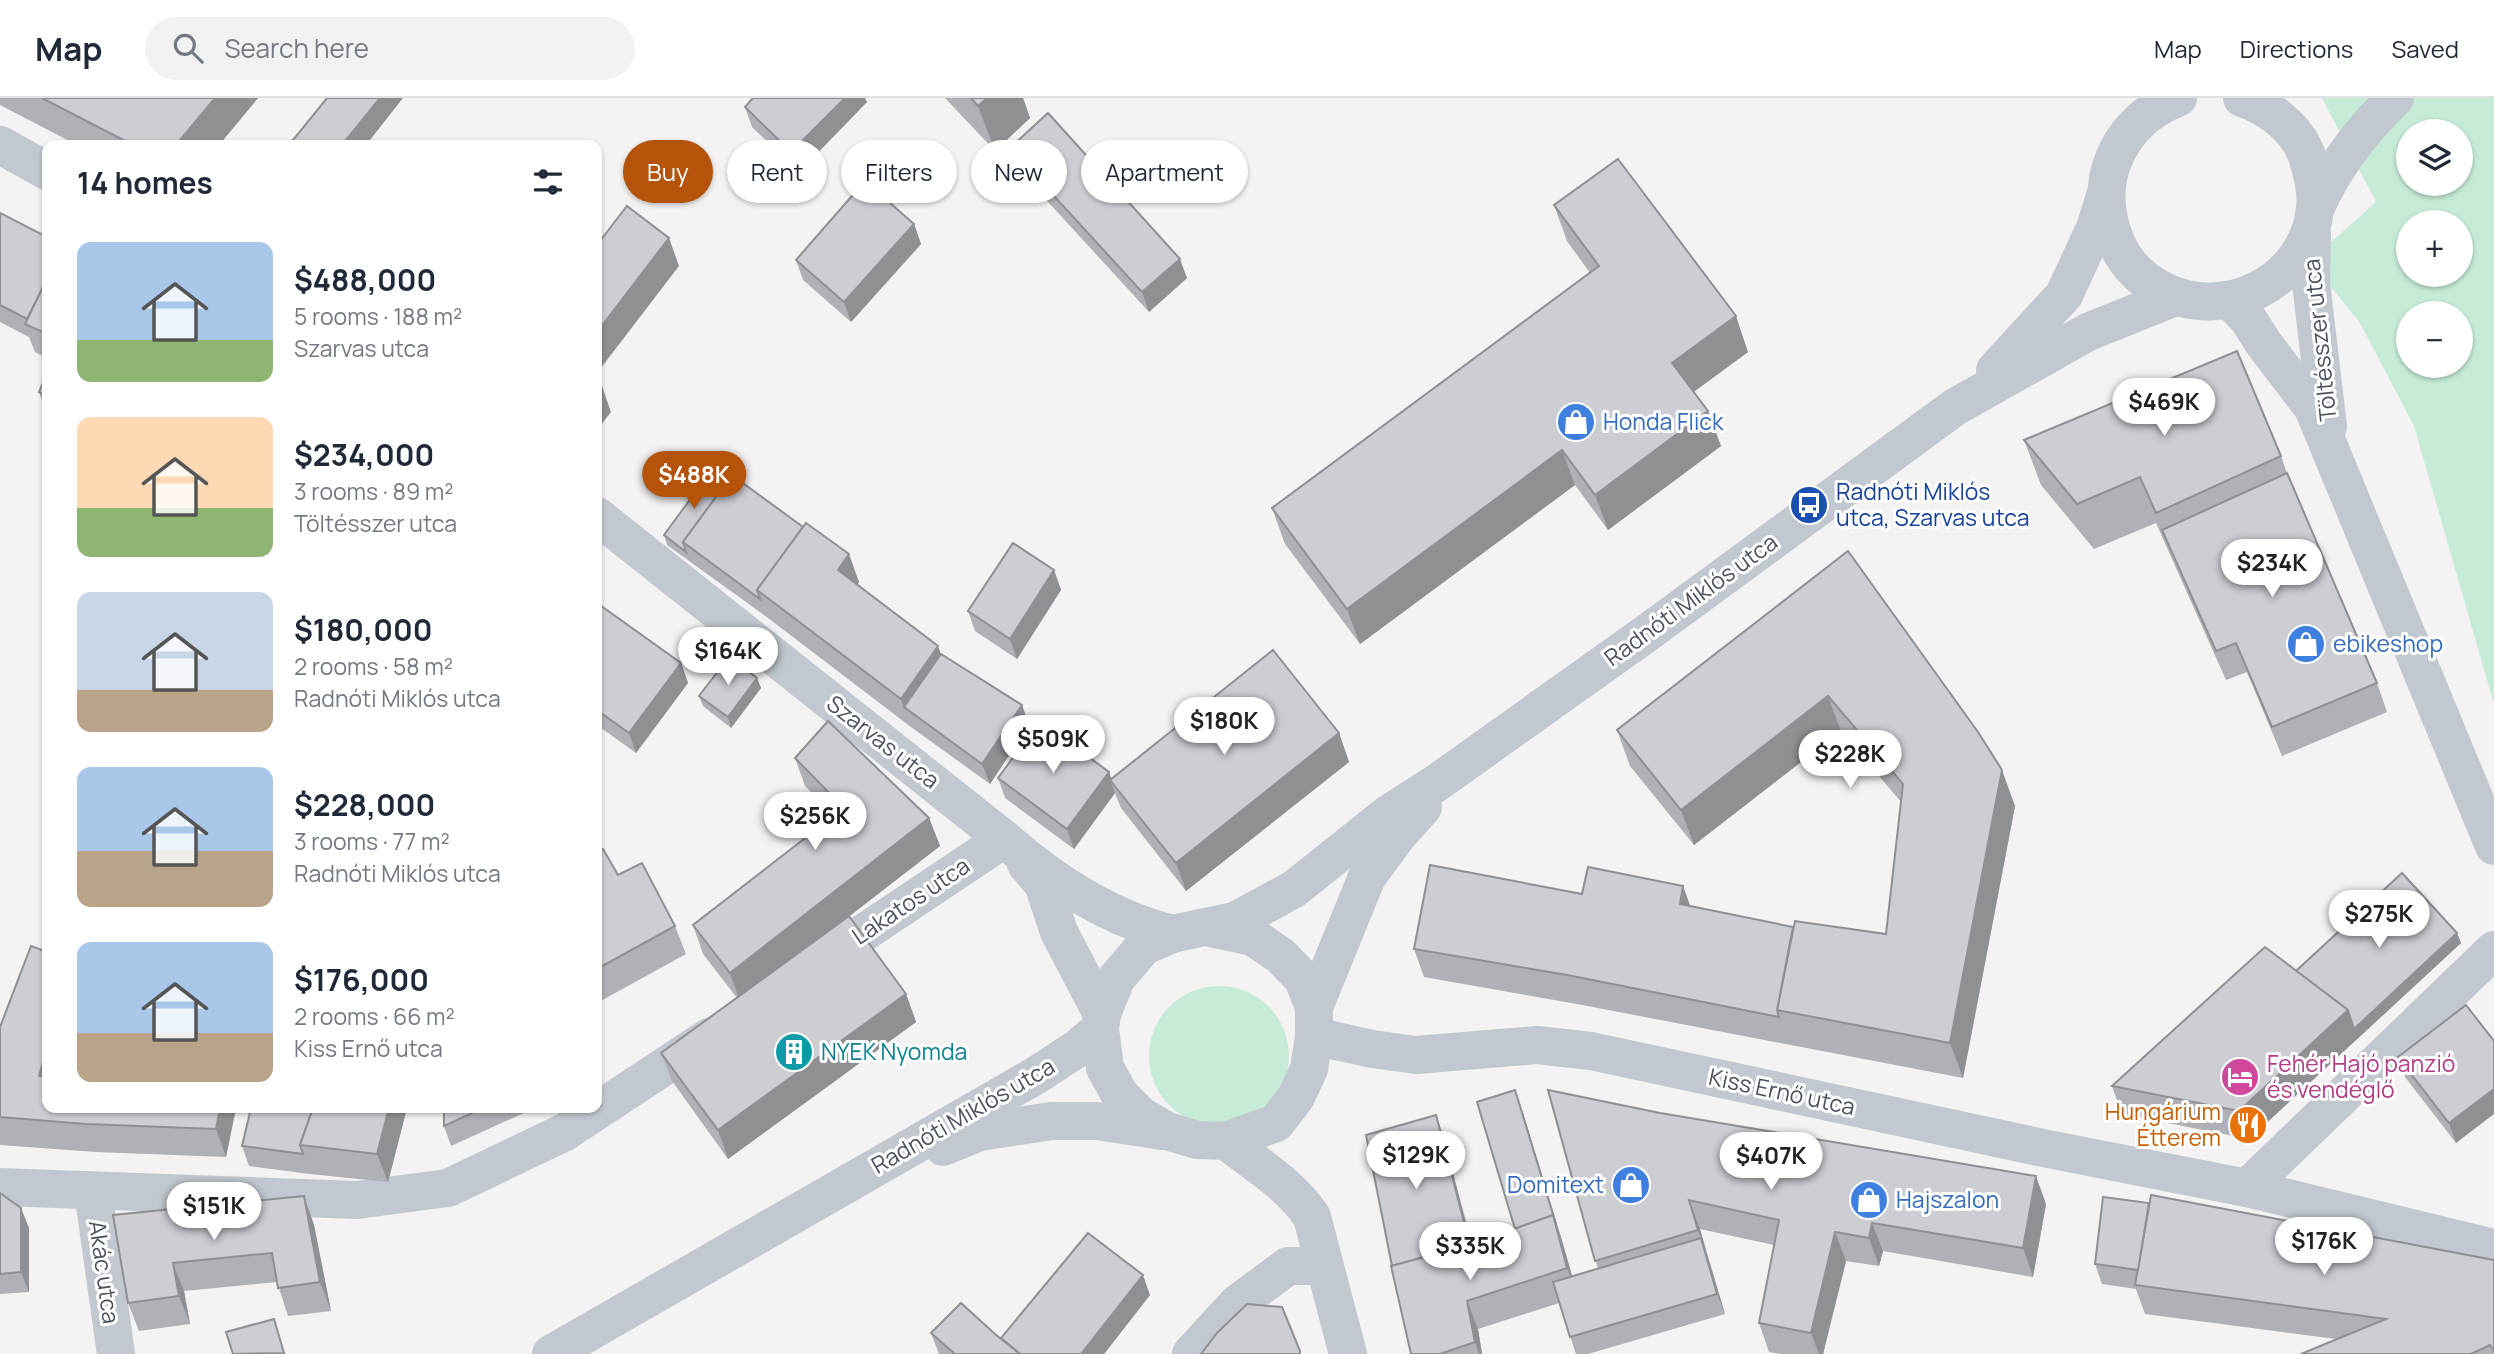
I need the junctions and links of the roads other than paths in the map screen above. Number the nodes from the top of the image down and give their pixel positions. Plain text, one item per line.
1 (2178, 98) edge
2 (2396, 98) edge
3 (2269, 102) edge
4 (2129, 116) edge
5 (0, 145) edge
6 (42, 168) edge
7 (2105, 194) junction
8 (2314, 217) junction
9 (2175, 297) junction
10 (2231, 301) junction
11 (1955, 407) junction
12 (2331, 454) junction
13 (602, 520) edge
14 (1460, 766) junction
15 (1004, 839) junction
16 (2494, 846) edge
17 (1188, 931) junction
18 (2494, 950) edge
19 (795, 979) edge
20 (737, 1018) edge
21 (1314, 1021) junction
22 (1101, 1022) junction
23 (602, 1107) edge
24 (594, 1113) edge
25 (1167, 1131) junction
26 (1226, 1141) junction
27 (0, 1187) edge
28 (2247, 1188) junction
29 (93, 1191) junction
30 (821, 1197) junction
31 (2494, 1248) edge
32 (1324, 1266) junction
33 (116, 1354) edge
34 (551, 1354) edge
35 (1192, 1354) edge
36 (1348, 1354) edge

1 - 4 street
2 - 8 street
3 - 8 street, Töltésszer utca
4 - 7 street, Radnóti Miklós utca
5 - 6 street
7 - 9 street
7 - 11 street, Radnóti Miklós utca
8 - 10 street
8 - 12 street, Töltésszer utca
9 - 10 street
9 - 11 street, Radnóti Miklós utca
10 - 12 street, Töltésszer utca
11 - 14 street, Radnóti Miklós utca
12 - 16 street, Töltésszer utca
13 - 15 street, Szarvas utca
14 - 17 street, Radnóti Miklós utca
14 - 21 street, Radnóti Miklós utca
15 - 17 street, Szarvas utca
15 - 19 street, Lakatos utca
15 - 22 street, Szarvas utca
17 - 21 street
17 - 22 street
18 - 28 street
20 - 23 street
21 - 26 street
21 - 28 street, Kiss Ernő utca
22 - 25 street
22 - 30 street, Radnóti Miklós utca
24 - 29 street
25 - 26 street
25 - 30 street, Radnóti Miklós utca
26 - 32 street
27 - 29 street
28 - 31 street, Kiss Ernő utca
29 - 33 street, Akác utca
30 - 34 street, Radnóti Miklós utca
32 - 35 street
32 - 36 street

